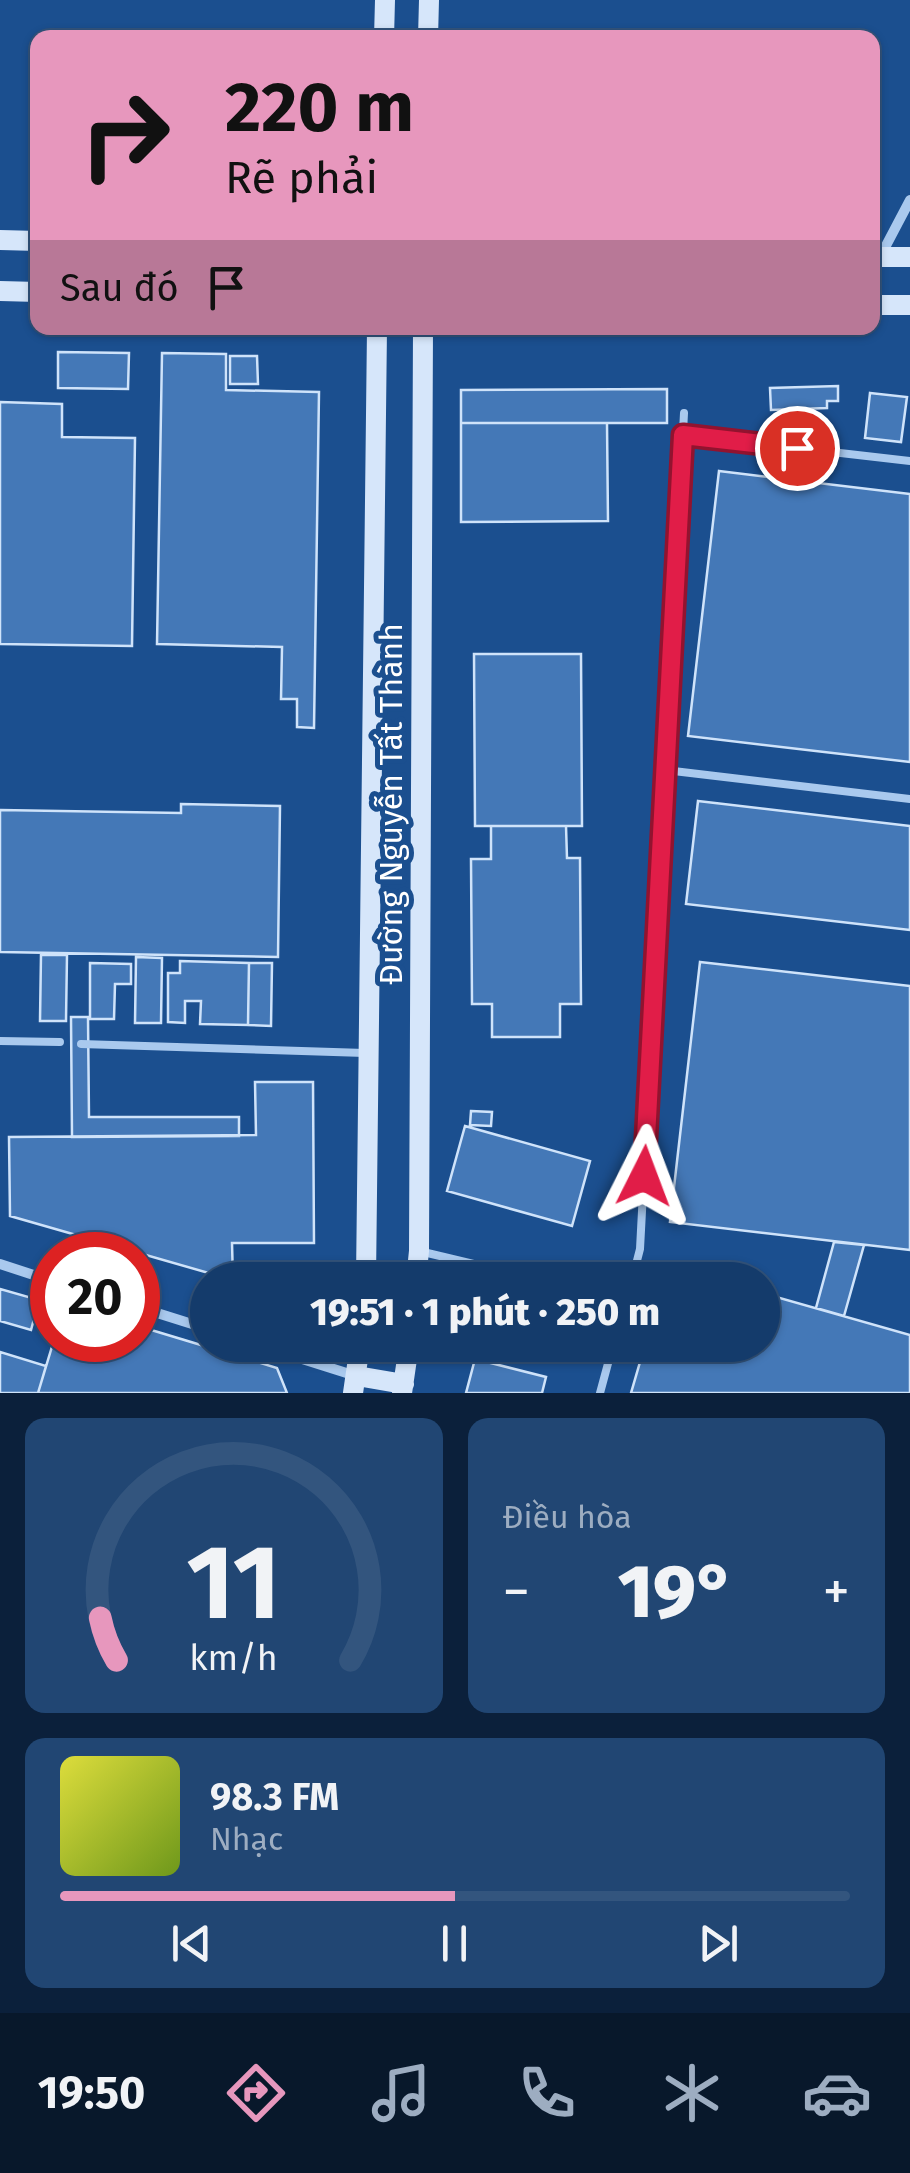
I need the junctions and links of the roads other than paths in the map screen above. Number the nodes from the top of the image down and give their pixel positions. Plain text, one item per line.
1 (385, 0) edge
2 (429, 0) edge
3 (384, 30) edge
4 (428, 30) edge
5 (910, 200) edge
6 (0, 240) edge
7 (30, 241) edge
8 (880, 250) edge
9 (880, 257) edge
10 (910, 257) edge
11 (0, 291) edge
12 (30, 292) edge
13 (880, 305) edge
14 (910, 306) edge
15 (377, 335) edge
16 (422, 335) edge
17 (684, 414) dead end
18 (683, 435) junction
19 (910, 461) edge
20 (665, 770) junction
21 (910, 799) edge
22 (0, 1040) edge
23 (60, 1042) dead end
24 (81, 1044) dead end
25 (370, 1053) junction
26 (419, 1251) junction
27 (366, 1262) edge
28 (418, 1262) edge
29 (465, 1262) edge
30 (637, 1262) edge
31 (0, 1264) edge
32 (30, 1274) edge
33 (160, 1315) edge
34 (190, 1324) edge
35 (300, 1362) edge
36 (407, 1362) edge
37 (608, 1362) edge
38 (355, 1384) edge
39 (403, 1388) edge
40 (600, 1393) edge

1 - 3 main road
2 - 4 main road
5 - 8 street
6 - 7 main road
9 - 10 main road
11 - 12 main road
13 - 14 main road
15 - 25 main road, Đường Nguyễn Tất Thành
16 - 26 main road, Đường Nguyễn Tất Thành
17 - 18 lane
18 - 19 lane
18 - 20 lane
20 - 21 lane
20 - 30 lane
22 - 23 lane
24 - 25 lane
25 - 27 main road, Đường Nguyễn Tất Thành
26 - 28 main road, Đường Nguyễn Tất Thành
26 - 29 lane
31 - 32 street
33 - 34 street
35 - 38 street
36 - 39 main road
37 - 40 lane
38 - 39 main road

